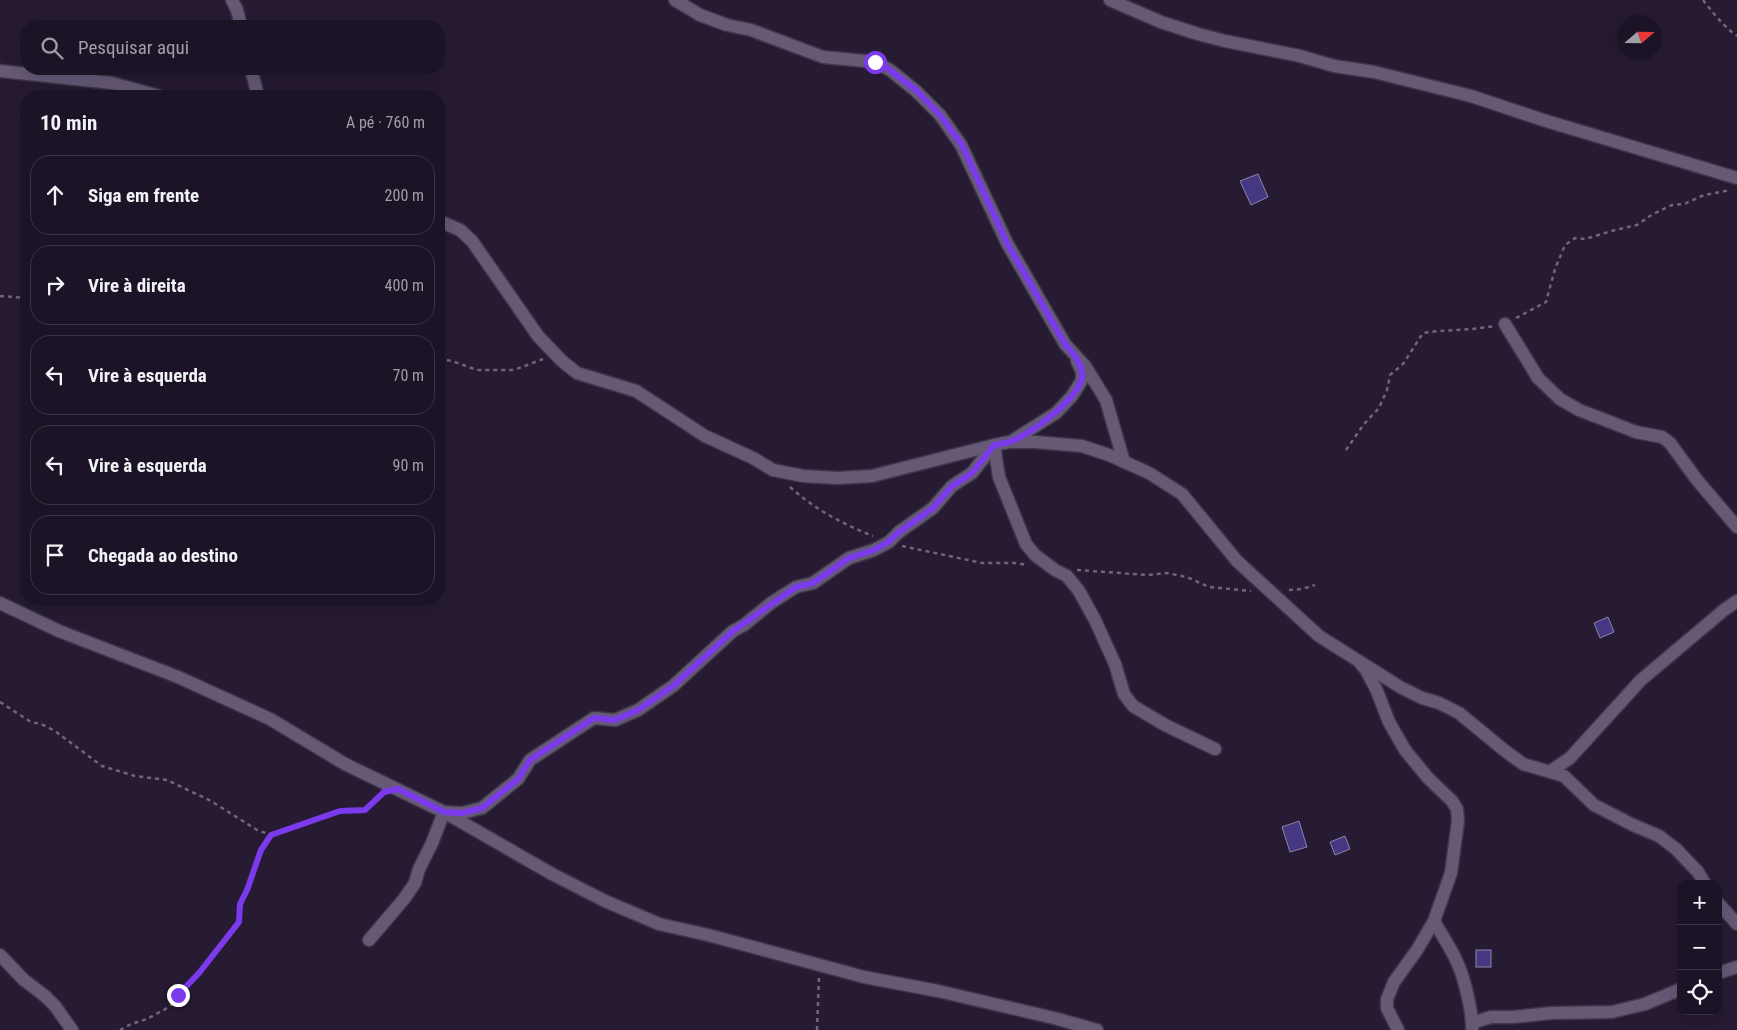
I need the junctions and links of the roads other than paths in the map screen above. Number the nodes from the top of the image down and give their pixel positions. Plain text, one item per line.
1 (232, 0) edge
2 (675, 0) edge
3 (1110, 0) edge
4 (240, 20) edge
5 (0, 71) edge
6 (20, 73) edge
7 (37, 75) edge
8 (253, 75) edge
9 (137, 90) edge
10 (256, 90) edge
11 (1737, 178) edge
12 (445, 224) edge
13 (1505, 324) road end
14 (1076, 356) junction
15 (1009, 442) junction
16 (994, 445) junction
17 (1124, 462) junction
18 (1737, 527) edge
19 (1737, 601) edge
20 (0, 603) edge
21 (1356, 659) junction
22 (1215, 749) dead end
23 (1551, 771) junction
24 (444, 812) junction
25 (1703, 880) edge
26 (1722, 907) edge
27 (1434, 921) junction
28 (1737, 924) edge
29 (369, 940) dead end
30 (0, 955) edge
31 (1737, 967) edge
32 (1722, 972) edge
33 (1677, 991) edge
34 (1472, 1027) edge
35 (72, 1030) edge
36 (1097, 1030) edge
37 (1398, 1030) edge

1 - 4 street
2 - 14 street
3 - 11 street
5 - 6 street
7 - 9 street
8 - 10 street
12 - 16 street
13 - 18 street
14 - 15 street
14 - 17 street
15 - 16 street
15 - 17 street
16 - 22 street
16 - 24 street
17 - 21 street
19 - 23 street
20 - 24 street
21 - 23 street
21 - 27 street
23 - 25 street
24 - 29 street
24 - 36 street
26 - 28 street
27 - 34 street
27 - 37 street
30 - 35 street
31 - 32 street
33 - 34 street

